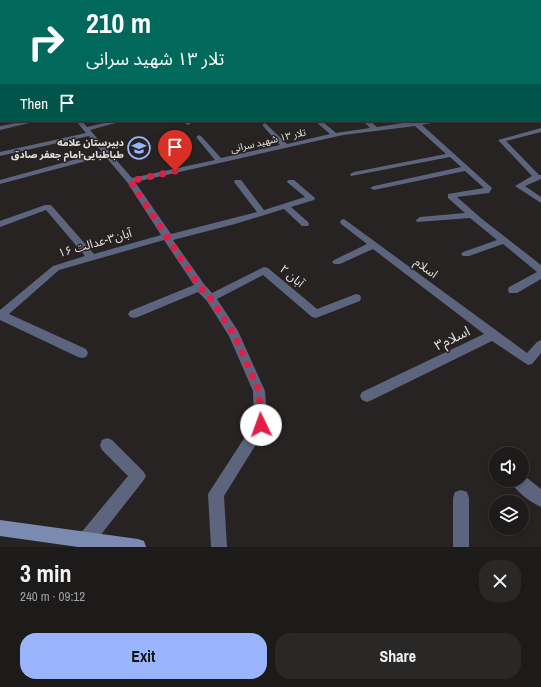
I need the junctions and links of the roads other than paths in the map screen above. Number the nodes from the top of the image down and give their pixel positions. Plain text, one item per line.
1 (25, 122) edge
2 (80, 122) edge
3 (117, 122) edge
4 (319, 122) edge
5 (367, 122) edge
6 (429, 122) edge
7 (15, 123) edge
8 (416, 124) junction
9 (265, 125) dead end
10 (0, 128) edge
11 (376, 129) junction
12 (541, 130) edge
13 (88, 132) junction
14 (335, 135) junction
15 (198, 138) dead end
16 (285, 146) junction
17 (106, 153) junction
18 (0, 154) edge
19 (451, 154) junction
20 (220, 161) junction
21 (467, 168) junction
22 (354, 174) dead end
23 (539, 177) edge
24 (130, 181) junction
25 (0, 182) edge
26 (238, 182) dead end
27 (291, 182) dead end
28 (374, 188) dead end
29 (541, 201) edge
30 (286, 206) junction
31 (262, 213) junction
32 (472, 215) junction
33 (420, 220) dead end
34 (344, 222) dead end
35 (0, 224) edge
36 (305, 224) dead end
37 (167, 237) junction
38 (503, 241) junction
39 (374, 245) junction
40 (466, 254) dead end
41 (92, 258) junction
42 (337, 262) dead end
43 (541, 270) edge
44 (541, 274) edge
45 (200, 287) junction
46 (513, 290) dead end
47 (210, 298) junction
48 (356, 298) dead end
49 (134, 314) dead end
50 (0, 315) edge
51 (493, 335) junction
52 (541, 345) edge
53 (82, 353) dead end
54 (368, 396) dead end
55 (107, 445) dead end
56 (526, 487) edge
57 (461, 498) dead end
58 (541, 499) edge
59 (0, 528) edge
60 (86, 540) junction
61 (138, 547) edge
62 (219, 547) edge
63 (461, 547) edge

1 - 7 street
2 - 13 street
3 - 13 street
4 - 14 street
5 - 11 street
6 - 8 street, تلار ۱۳ شهید سرانی
7 - 10 street
8 - 11 street, تلار ۱۳ شهید سرانی
8 - 19 street
9 - 16 street
11 - 14 street, تلار ۱۳ شهید سرانی
12 - 23 street
13 - 17 street
13 - 18 street
14 - 16 street, تلار ۱۳ شهید سرانی
15 - 20 street
16 - 20 street, تلار ۱۳ شهید سرانی
17 - 24 street
17 - 25 street
19 - 21 street
19 - 22 street
20 - 24 street, تلار ۱۳ شهید سرانی
21 - 28 street
21 - 32 street
23 - 29 street
24 - 37 street
26 - 31 street
27 - 30 street, آبان۳-عدالت ۱۶
30 - 31 street, آبان۳-عدالت ۱۶
30 - 36 street
31 - 37 street, آبان۳-عدالت ۱۶
32 - 33 street
32 - 38 street
34 - 39 street, اسلام
35 - 41 street
37 - 41 street, آبان۳-عدالت ۱۶
37 - 45 street
38 - 40 street
38 - 43 street
39 - 42 street
39 - 51 street, اسلام
41 - 50 street, آبان۳-عدالت ۱۶
44 - 46 street
45 - 47 street
45 - 49 street
47 - 48 street, آبان ۲
47 - 62 street
50 - 53 street
51 - 52 street
51 - 54 street, اسلام۳
55 - 60 street
56 - 58 street
57 - 63 street
59 - 60 main road
60 - 61 main road

